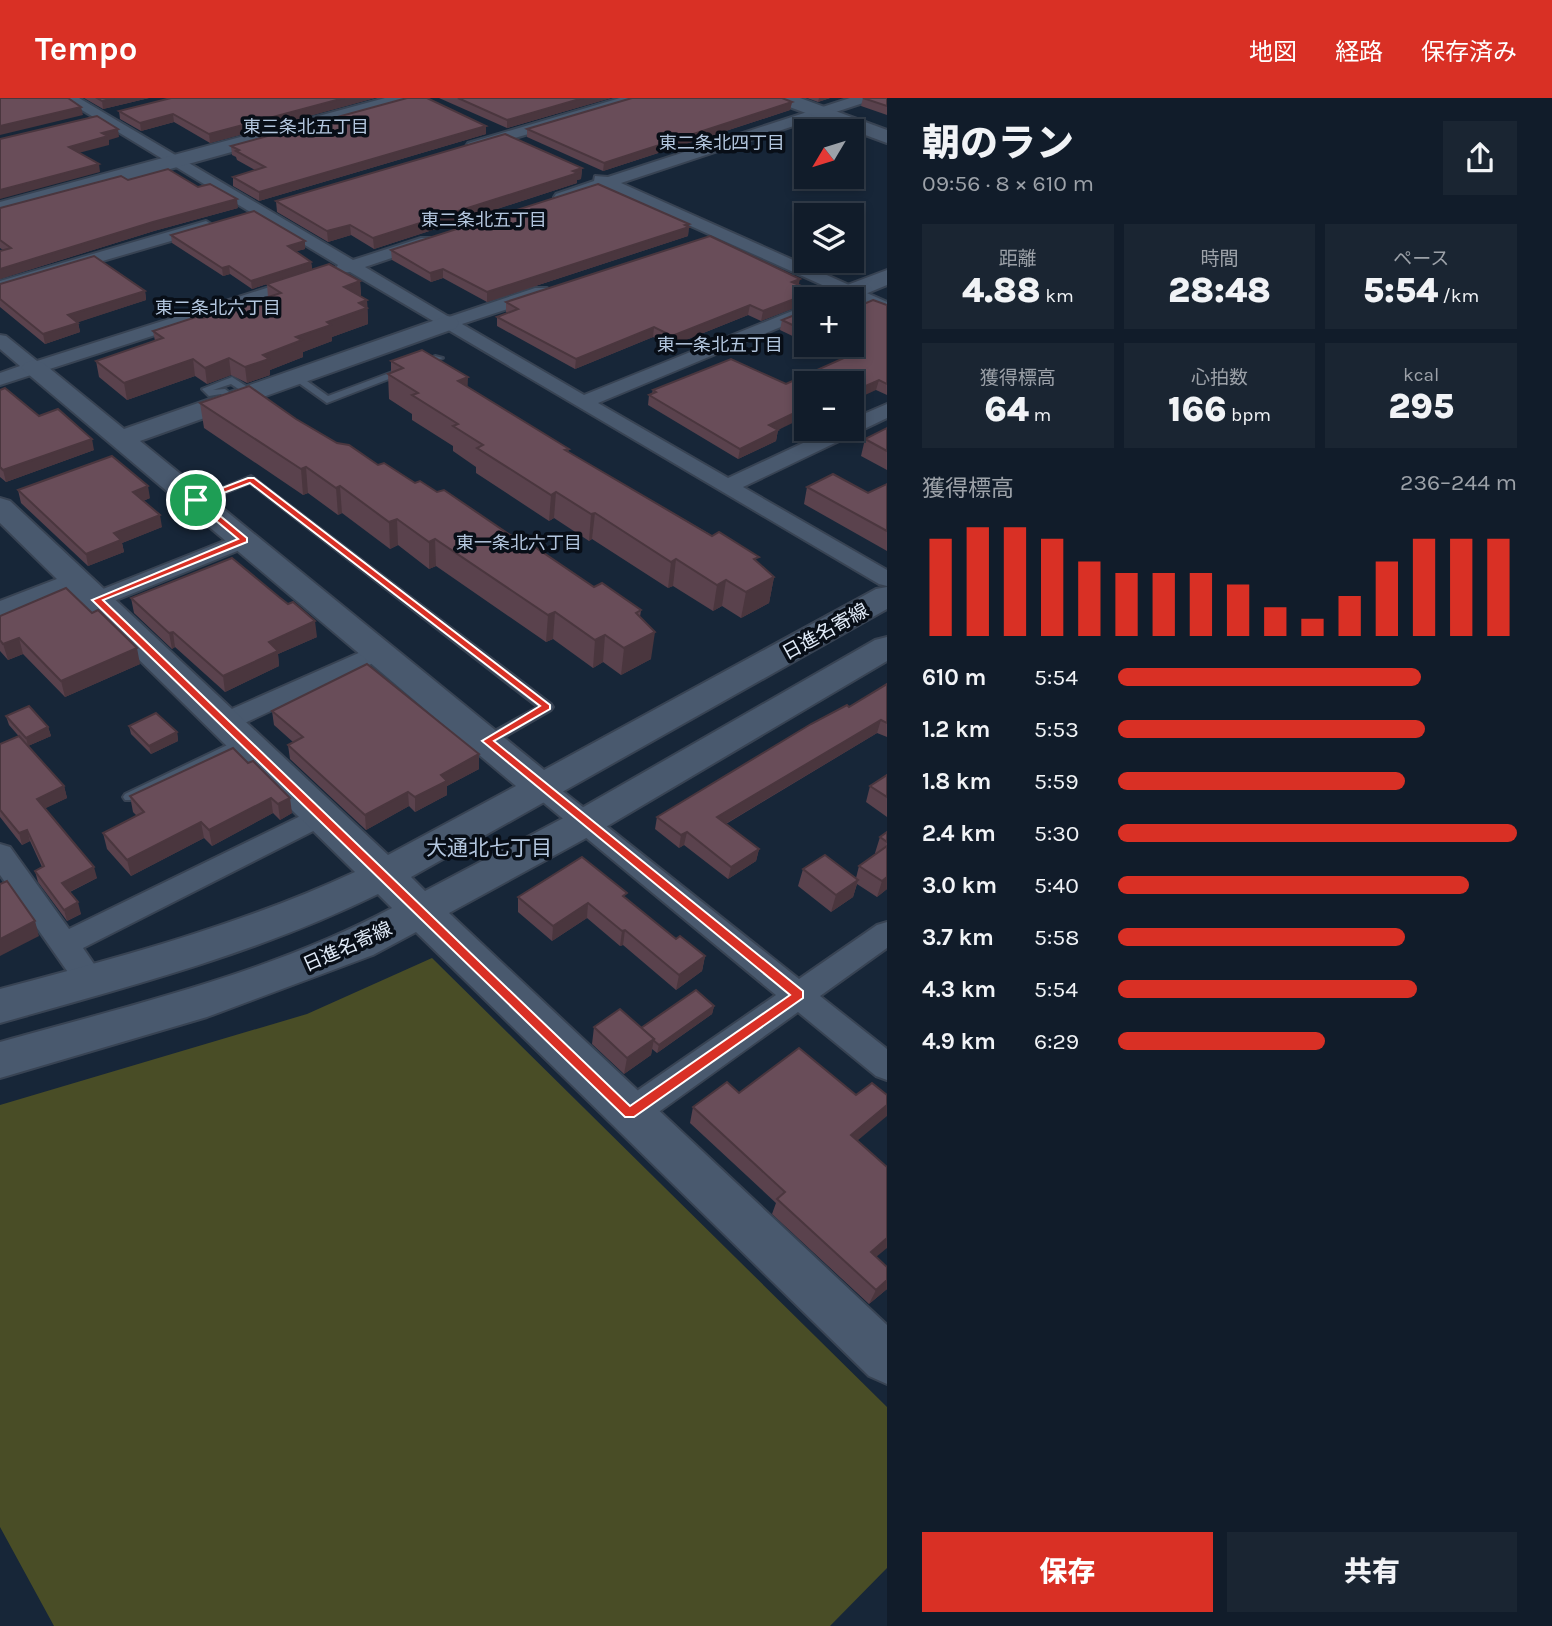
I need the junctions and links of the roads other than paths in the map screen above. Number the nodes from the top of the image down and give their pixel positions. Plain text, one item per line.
1 (69, 98) edge
2 (406, 98) edge
3 (635, 98) edge
4 (783, 98) edge
5 (864, 98) edge
6 (126, 111) edge
7 (820, 112) junction
8 (100, 117) junction
9 (75, 124) edge
10 (482, 125) edge
11 (506, 136) junction
12 (887, 137) edge
13 (531, 148) edge
14 (454, 152) edge
15 (176, 162) junction
16 (582, 170) edge
17 (607, 182) junction
18 (284, 203) edge
19 (543, 203) edge
20 (0, 209) edge
21 (258, 211) junction
22 (722, 233) junction
23 (441, 236) edge
24 (696, 242) edge
25 (352, 266) junction
26 (887, 277) edge
27 (0, 286) edge
28 (824, 287) edge
29 (863, 287) edge
30 (552, 289) edge
31 (864, 302) edge
32 (887, 309) edge
33 (794, 315) edge
34 (447, 323) junction
35 (0, 340) edge
36 (438, 358) edge
37 (34, 368) junction
38 (294, 376) junction
39 (0, 379) edge
40 (585, 401) junction
41 (887, 410) edge
42 (864, 421) edge
43 (823, 441) edge
44 (121, 449) junction
45 (728, 486) junction
46 (8, 498) edge
47 (196, 500) junction
48 (244, 540) junction
49 (887, 579) edge
50 (86, 589) junction
51 (887, 596) edge
52 (0, 609) edge
53 (887, 647) edge
54 (379, 651) junction
55 (234, 731) junction
56 (487, 741) junction
57 (541, 787) junction
58 (130, 797) edge
59 (321, 815) junction
60 (586, 822) junction
61 (0, 854) edge
62 (384, 874) junction
63 (421, 913) junction
64 (887, 933) edge
65 (63, 945) junction
66 (90, 980) junction
67 (799, 995) junction
68 (0, 1006) edge
69 (0, 1060) edge
70 (887, 1067) edge
71 (629, 1114) junction
72 (887, 1359) edge

1 - 8 street
2 - 15 street
3 - 11 street
4 - 7 street
5 - 7 street
6 - 8 street
7 - 12 street
7 - 17 street
8 - 9 street
8 - 15 street
10 - 11 street
11 - 13 street
11 - 14 street
15 - 20 street
15 - 21 street
16 - 17 street
17 - 19 street
17 - 22 street
18 - 21 street
21 - 25 street
21 - 27 street
22 - 24 street
22 - 28 street
23 - 25 street
25 - 34 street
25 - 37 street
26 - 29 street
30 - 34 street
31 - 32 street
33 - 40 street
34 - 38 street
34 - 40 street
35 - 37 street
36 - 38 lane
37 - 39 street
37 - 44 street
38 - 44 street
40 - 45 street
41 - 42 street
43 - 45 street
44 - 47 street
45 - 49 street
46 - 50 street
47 - 48 street
47 - 56 lane
48 - 50 street
48 - 54 street
50 - 52 street
50 - 55 street
51 - 57 street, 日進名寄線
53 - 60 street, 日進名寄線
54 - 55 street
54 - 56 street
55 - 58 lane
55 - 59 street
56 - 57 street
57 - 60 street
57 - 62 street, 日進名寄線
59 - 62 street
59 - 65 street
60 - 63 street, 日進名寄線
60 - 67 street
61 - 65 street
62 - 63 street
62 - 66 street, 日進名寄線
63 - 69 street, 日進名寄線
63 - 71 street
64 - 67 street
65 - 66 street
66 - 68 street, 日進名寄線
67 - 70 street
67 - 71 street
71 - 72 street

